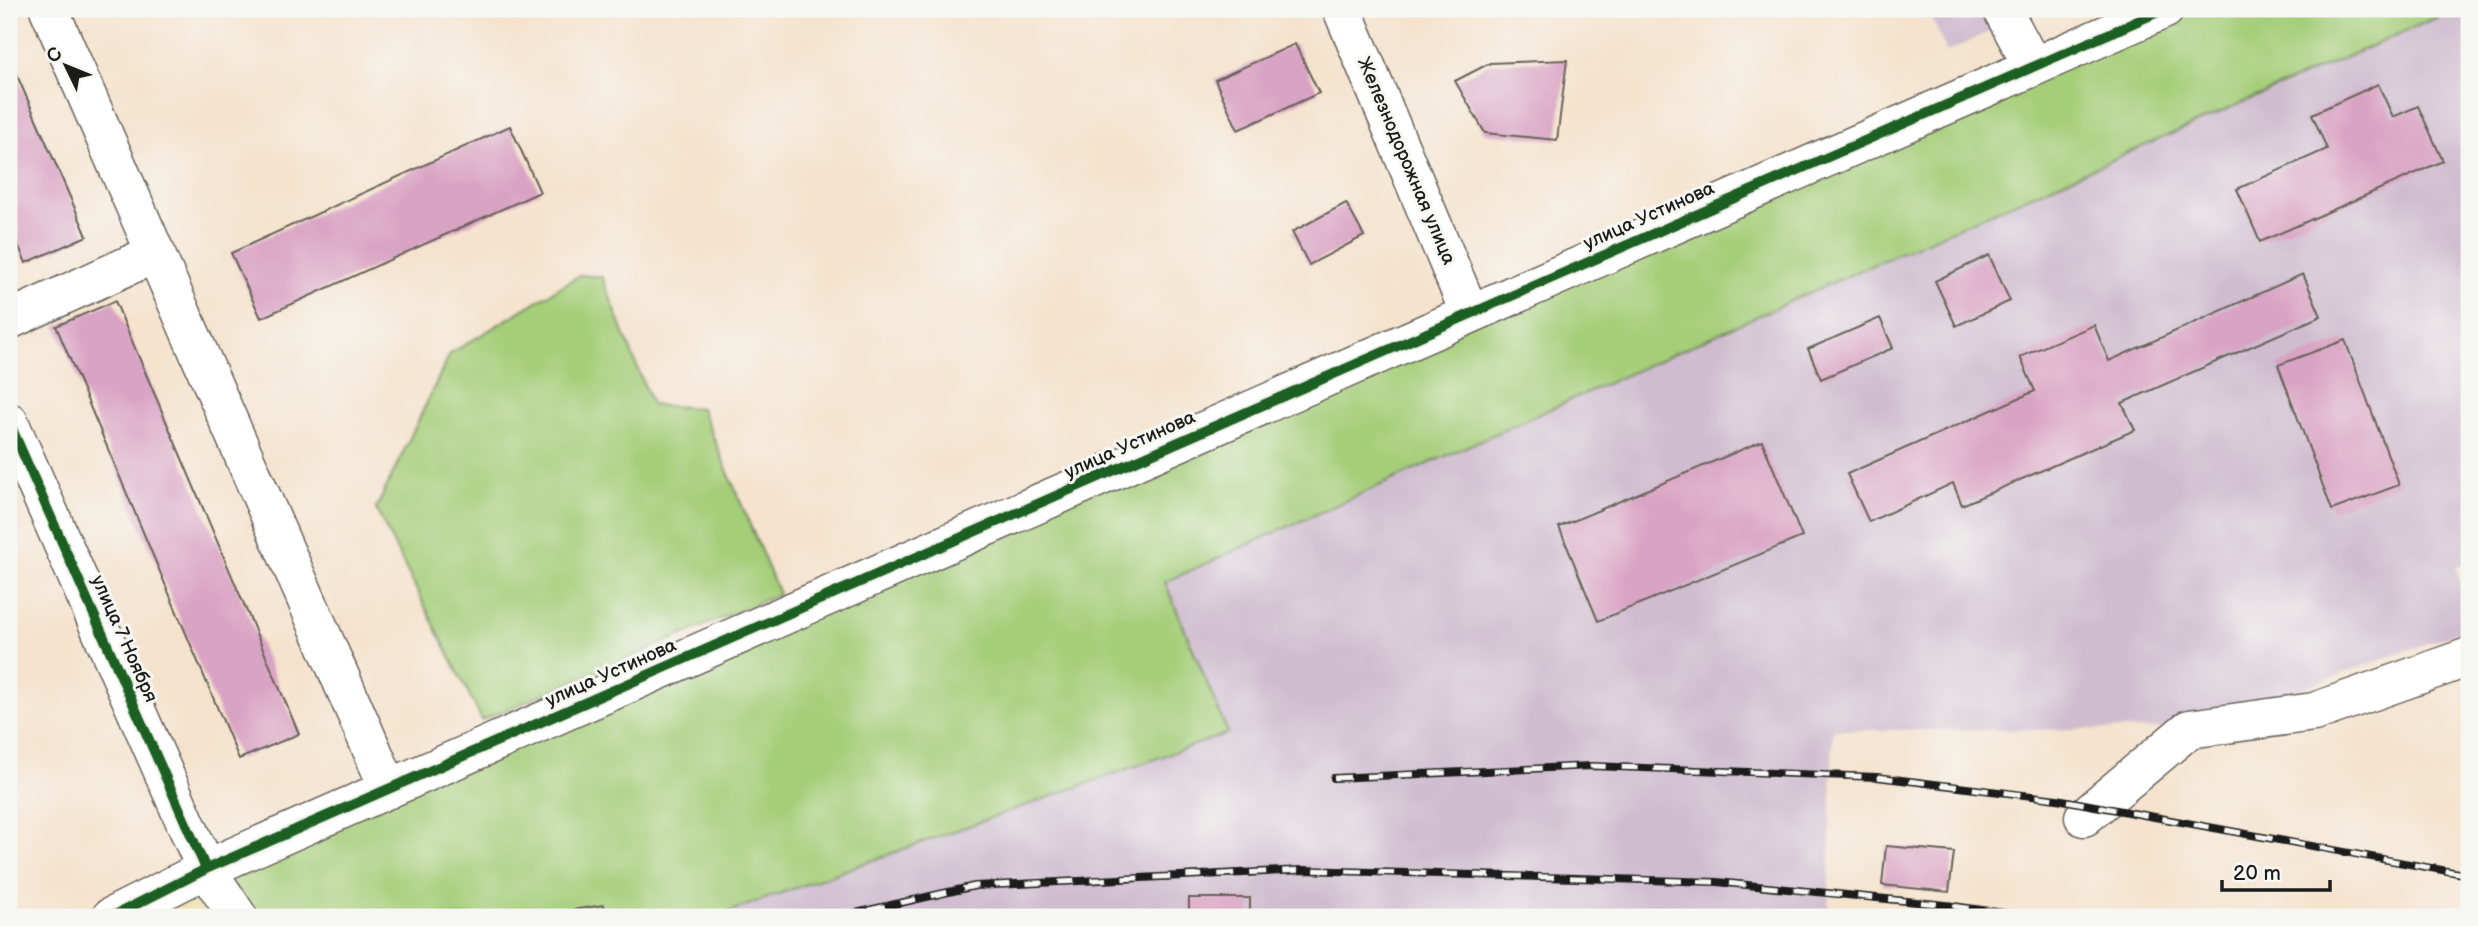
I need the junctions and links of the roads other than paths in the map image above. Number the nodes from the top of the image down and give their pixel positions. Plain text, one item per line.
1 (49, 9) edge
2 (1342, 9) edge
3 (2002, 9) edge
4 (2165, 9) edge
5 (2033, 67) junction
6 (156, 253) junction
7 (1470, 314) junction
8 (9, 320) edge
9 (9, 422) edge
10 (2469, 657) edge
11 (389, 789) junction
12 (2084, 817) dead end
13 (206, 869) junction
14 (111, 917) edge
15 (238, 917) edge

1 - 6 street
2 - 7 street, Железнодорожная улица
3 - 5 street
4 - 5 street, улица Устинова
5 - 7 street, улица Устинова
6 - 8 street
6 - 11 street
7 - 11 street, улица Устинова
9 - 13 street, улица 7 Ноября
10 - 12 street
11 - 13 street, улица Устинова
13 - 14 street, улица Устинова
13 - 15 street, улица 7 Ноября

